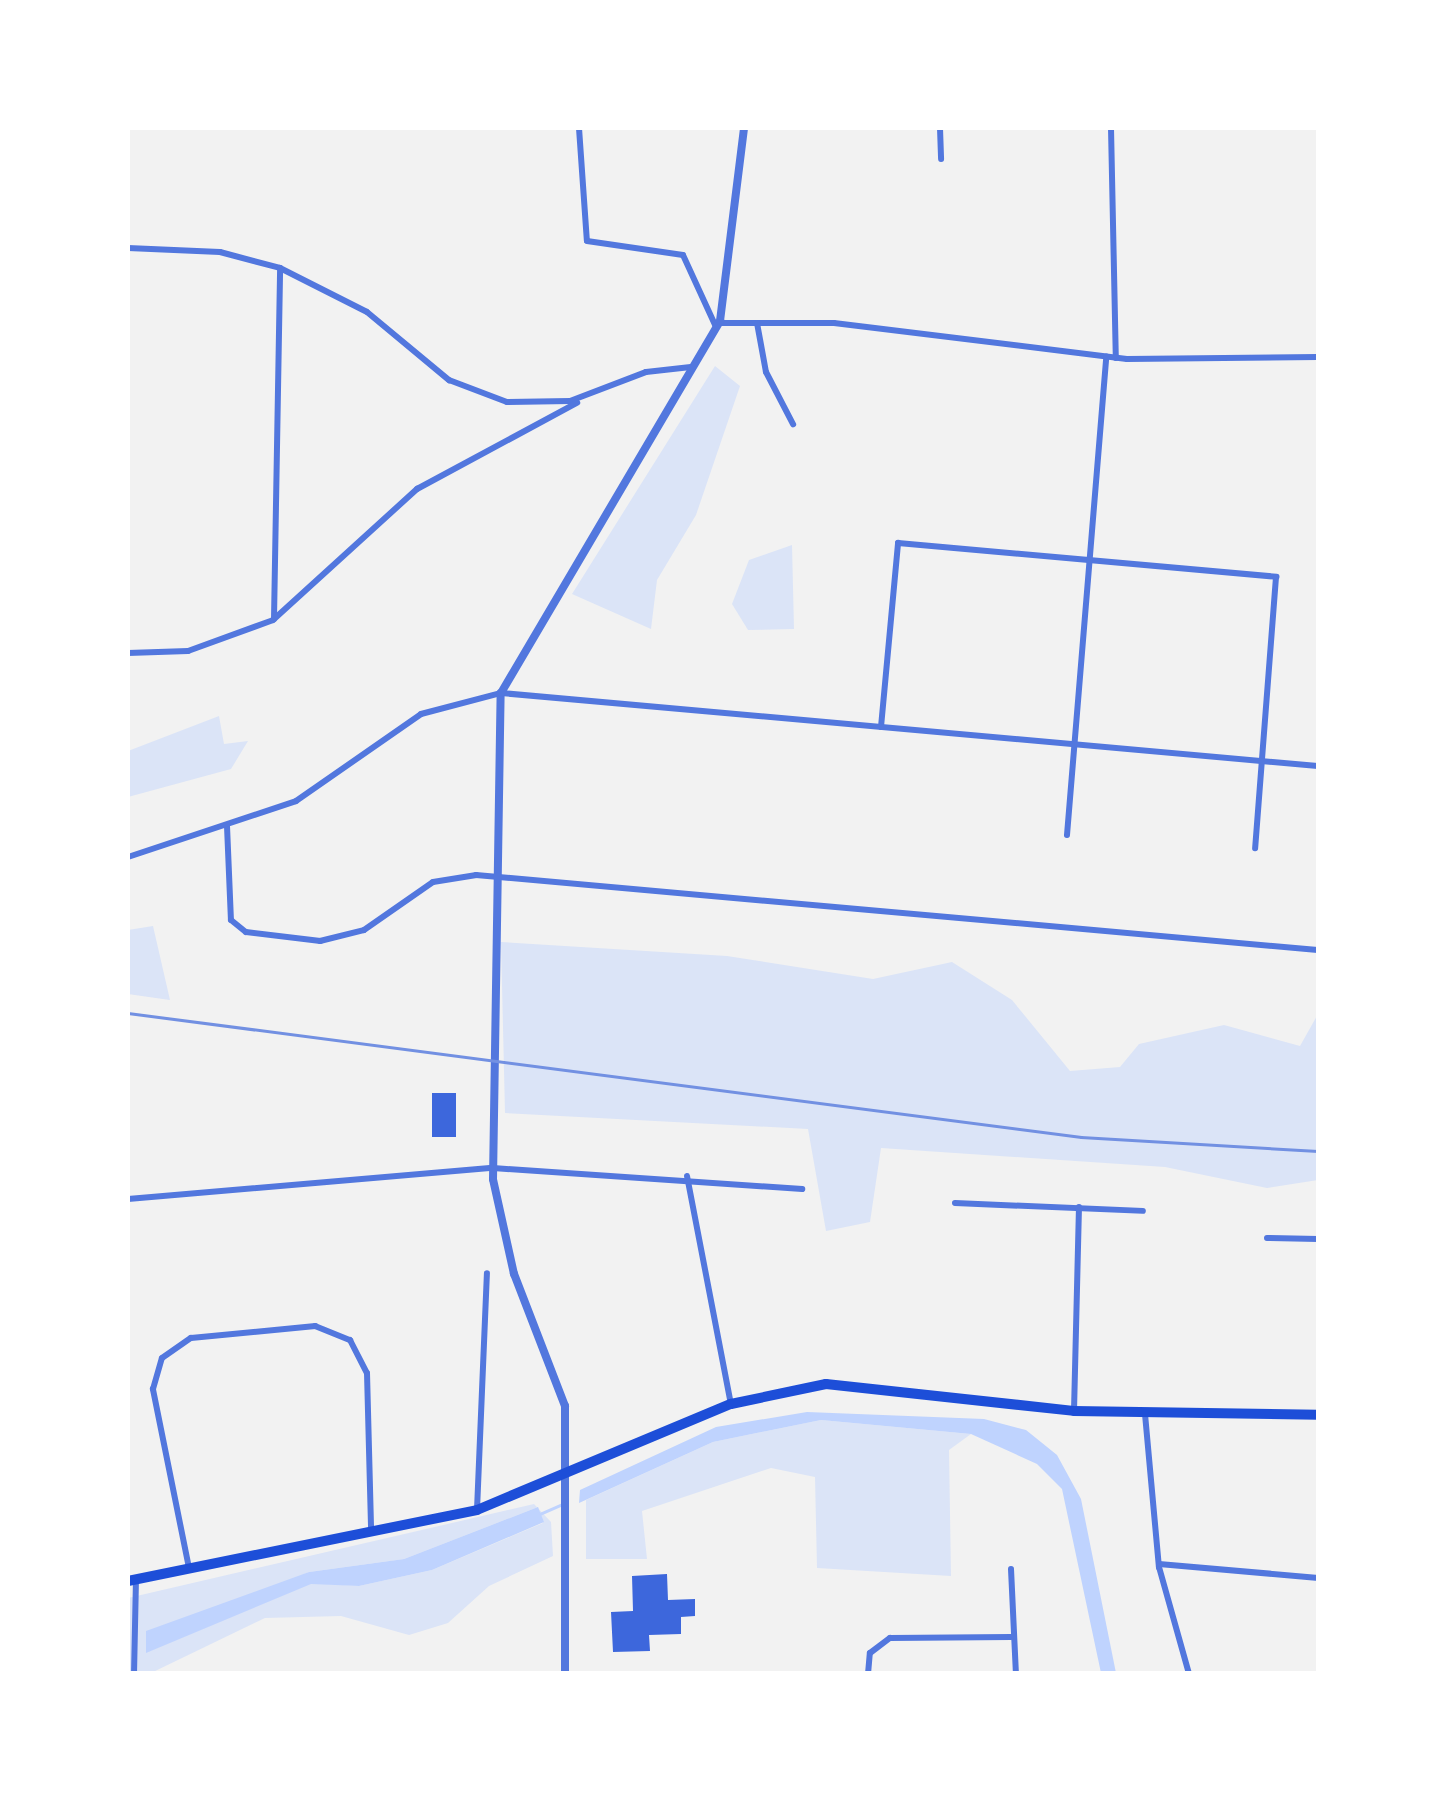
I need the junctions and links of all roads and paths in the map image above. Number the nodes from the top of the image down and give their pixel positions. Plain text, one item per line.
1 (579, 128) edge
2 (744, 128) edge
3 (940, 128) edge
4 (1110, 128) edge
5 (941, 160) dead end
6 (128, 248) edge
7 (280, 268) junction
8 (756, 324) junction
9 (717, 325) junction
10 (1106, 357) junction
11 (1318, 357) edge
12 (1116, 358) junction
13 (691, 367) junction
14 (590, 396) junction
15 (792, 424) dead end
16 (1087, 560) junction
17 (274, 620) junction
18 (128, 653) edge
19 (501, 693) junction
20 (880, 727) junction
21 (1071, 744) junction
22 (1260, 761) junction
23 (1318, 766) edge
24 (227, 826) junction
25 (1066, 835) dead end
26 (1255, 848) dead end
27 (128, 858) edge
28 (497, 876) junction
29 (1318, 950) edge
30 (493, 1168) junction
31 (687, 1176) junction
32 (802, 1189) dead end
33 (128, 1199) edge
34 (955, 1204) dead end
35 (1079, 1207) junction
36 (1143, 1211) dead end
37 (1267, 1238) dead end
38 (1318, 1239) edge
39 (487, 1273) dead end
40 (731, 1404) junction
41 (1074, 1411) junction
42 (1145, 1414) junction
43 (1318, 1415) edge
44 (565, 1478) junction
45 (477, 1510) junction
46 (372, 1531) junction
47 (1159, 1564) junction
48 (189, 1568) junction
49 (1011, 1569) dead end
50 (1318, 1578) edge
51 (132, 1580) edge
52 (1010, 1637) junction
53 (134, 1674) edge
54 (566, 1674) edge
55 (868, 1674) edge
56 (1016, 1674) edge
57 (1189, 1674) edge

1 - 9 street
2 - 9 street
3 - 5 street
4 - 12 street
6 - 7 street
7 - 14 street
7 - 17 street
8 - 9 street
8 - 10 street
8 - 15 street
9 - 13 street
10 - 12 street
10 - 16 street
11 - 12 street
13 - 14 street
13 - 19 street
14 - 17 street
16 - 20 street
16 - 21 street
16 - 22 street
17 - 18 street
19 - 20 street
19 - 24 street
19 - 28 street
20 - 21 street
21 - 22 street
21 - 25 street
22 - 23 street
22 - 26 street
24 - 27 street
24 - 28 street
28 - 29 street
28 - 30 street
30 - 31 street
30 - 33 street
30 - 44 street
31 - 32 street
31 - 40 street
34 - 35 street
35 - 36 street
35 - 41 street
37 - 38 street
39 - 45 street
40 - 41 main road
40 - 44 main road
41 - 42 main road
42 - 43 main road
42 - 47 street
44 - 45 main road
44 - 54 street
45 - 46 main road
46 - 48 main road
46 - 48 street
47 - 50 street
47 - 57 street
48 - 51 main road
49 - 52 street
51 - 53 street
52 - 55 street
52 - 56 street

